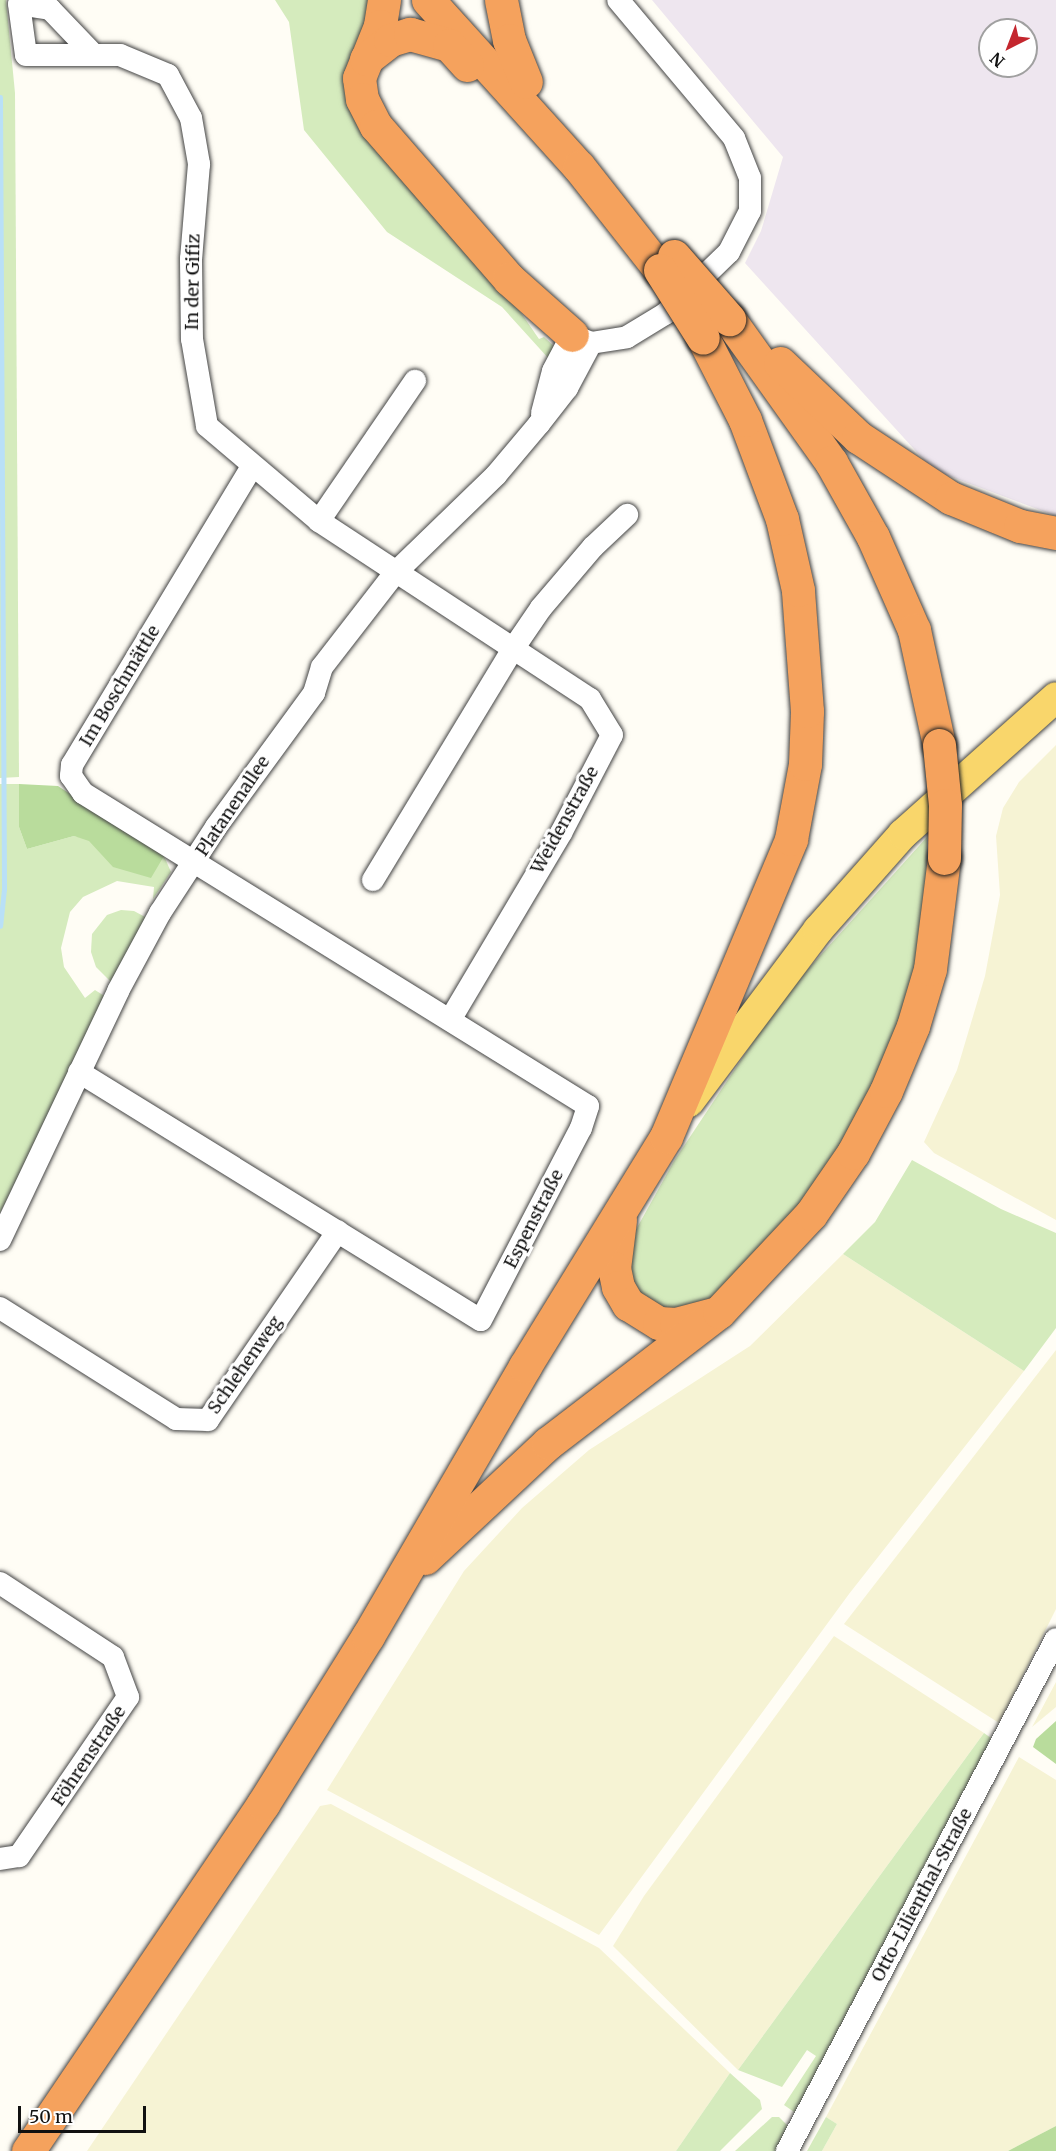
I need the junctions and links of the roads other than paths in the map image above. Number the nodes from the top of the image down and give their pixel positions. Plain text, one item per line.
1 (384, 0) edge
2 (428, 0) edge
3 (453, 0) edge
4 (501, 0) edge
5 (618, 0) edge
6 (94, 55) dead end
7 (366, 59) junction
8 (526, 82) junction
9 (615, 202) junction
10 (667, 263) junction
11 (729, 319) junction
12 (582, 339) junction
13 (415, 381) dead end
14 (252, 467) junction
15 (627, 515) dead end
16 (319, 521) junction
17 (1056, 533) edge
18 (395, 573) junction
19 (513, 649) junction
20 (1056, 697) edge
21 (195, 861) junction
22 (373, 880) dead end
23 (450, 1020) junction
24 (79, 1072) junction
25 (666, 1137) junction
26 (622, 1209) junction
27 (338, 1232) junction
28 (0, 1240) edge
29 (0, 1308) edge
30 (719, 1312) junction
31 (402, 1579) junction
32 (0, 1583) edge
33 (1056, 1639) edge
34 (0, 1859) edge
35 (28, 2151) edge
36 (787, 2151) edge

1 - 7 highway
2 - 9 highway
3 - 8 highway
4 - 8 highway
5 - 12 street
6 - 14 street, In der Gifiz
7 - 9 highway
7 - 12 highway
8 - 9 highway
9 - 10 highway
10 - 11 highway, bridge
10 - 25 highway, bridge
11 - 17 highway
11 - 30 highway, bridge
12 - 18 street, Platanenallee
13 - 16 street
14 - 16 street, In der Gifiz
14 - 21 street, Im Boschmättle
15 - 19 street
16 - 18 street, In der Gifiz
18 - 19 street, Weidenstraße
18 - 21 street, Platanenallee
19 - 22 street
19 - 23 street, Weidenstraße
20 - 25 main road
21 - 23 street, Espenstraße
21 - 24 street, Platanenallee
23 - 27 street, Espenstraße
24 - 27 street, Espenstraße
24 - 28 street, Platanenallee
25 - 26 highway
26 - 30 highway
26 - 31 highway
27 - 29 street, Schlehenweg
30 - 31 highway
31 - 35 highway
32 - 34 street, Föhrenstraße
33 - 36 street, Otto-Lilienthal-Straße

